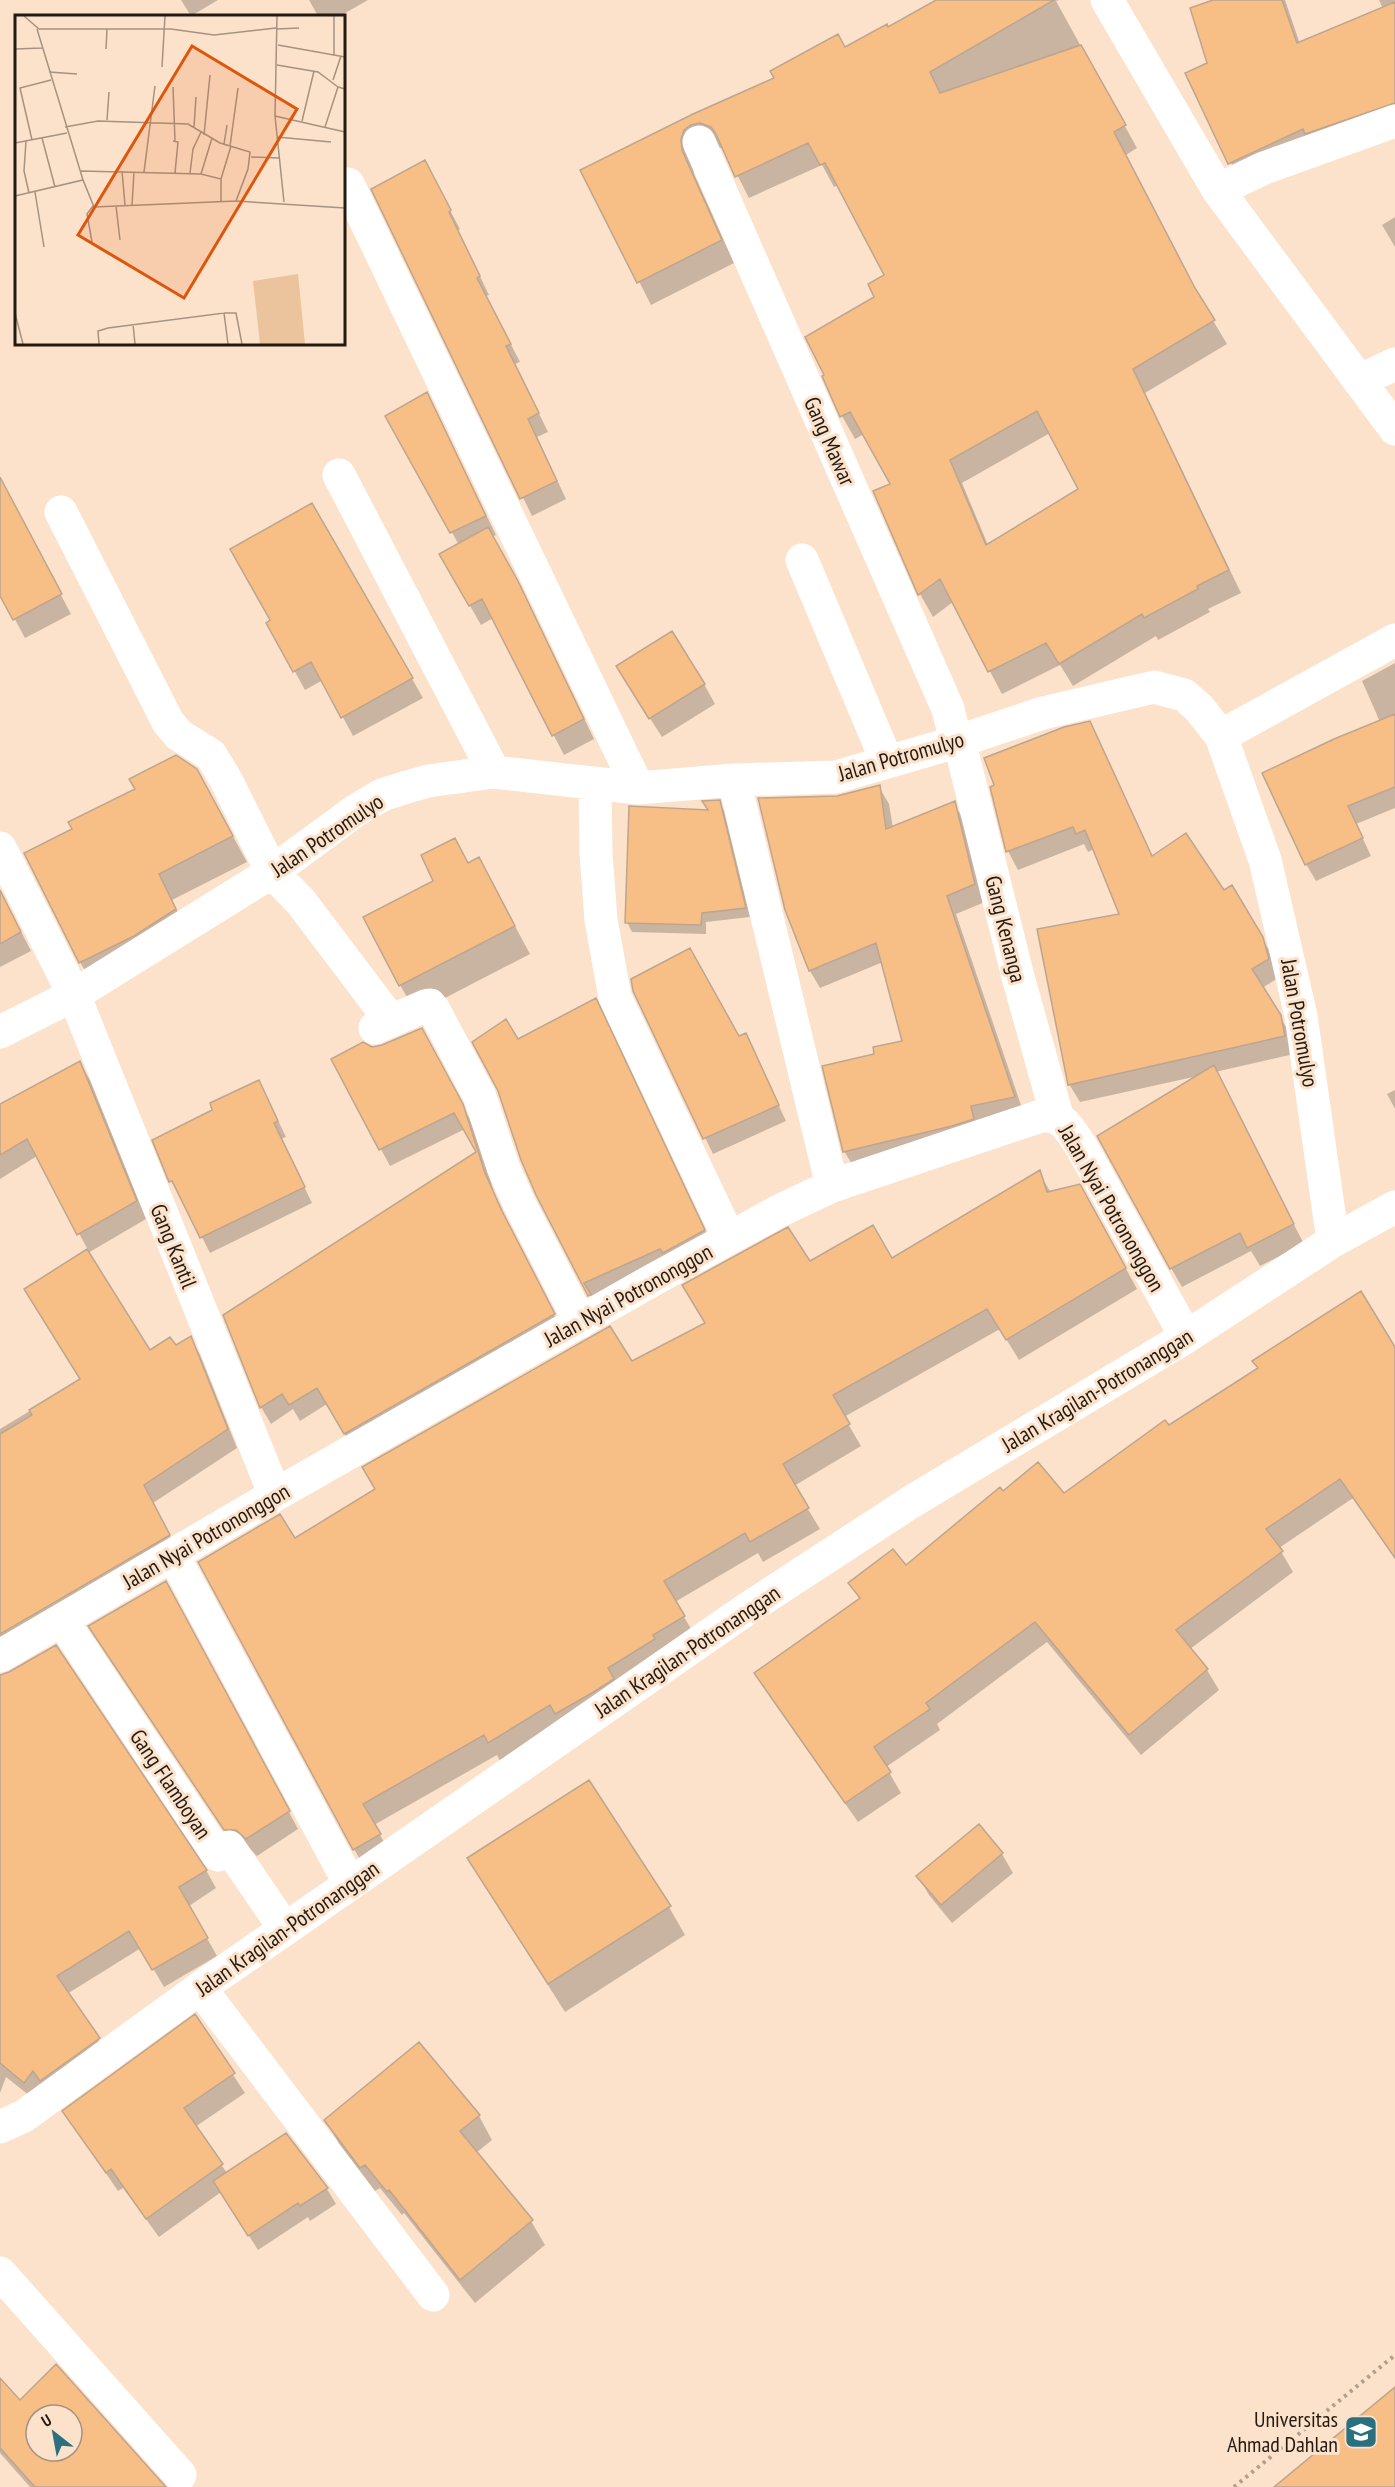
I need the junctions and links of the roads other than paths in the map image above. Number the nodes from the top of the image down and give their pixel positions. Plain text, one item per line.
1 (1107, 0) edge
2 (1395, 121) edge
3 (699, 142) dead end
4 (348, 184) dead end
5 (1218, 190) junction
6 (1395, 364) edge
7 (1359, 381) junction
8 (1395, 429) edge
9 (339, 475) dead end
10 (61, 512) dead end
11 (801, 560) dead end
12 (1395, 640) edge
13 (1221, 736) junction
14 (958, 741) junction
15 (887, 762) junction
16 (494, 772) junction
17 (734, 780) junction
18 (595, 783) junction
19 (638, 788) junction
20 (0, 848) edge
21 (272, 872) junction
22 (75, 995) junction
23 (0, 1032) edge
24 (1057, 1116) junction
25 (832, 1186) junction
26 (1395, 1207) edge
27 (729, 1238) junction
28 (1334, 1241) junction
29 (580, 1322) junction
30 (1186, 1337) junction
31 (275, 1496) junction
32 (173, 1555) junction
33 (62, 1620) junction
34 (0, 1656) edge
35 (350, 1884) junction
36 (285, 1929) junction
37 (200, 1988) junction
38 (0, 2127) edge
39 (0, 2273) edge
40 (433, 2295) dead end
41 (180, 2475) dead end

1 - 5 street
2 - 5 street
3 - 14 street, Gang Mawar
4 - 19 street
5 - 7 street
6 - 7 street
7 - 8 street
9 - 16 street
10 - 21 street
11 - 15 street
12 - 13 street
13 - 14 street, Jalan Potromulyo
13 - 28 street, Jalan Potromulyo
14 - 15 street, Jalan Potromulyo
14 - 24 street, Gang Kenanga
15 - 17 street, Jalan Potromulyo
16 - 18 street, Jalan Potromulyo
16 - 21 street, Jalan Potromulyo
17 - 19 street, Jalan Potromulyo
17 - 25 street
18 - 19 street, Jalan Potromulyo
18 - 27 street
20 - 22 street, Gang Kantil
21 - 22 street, Jalan Potromulyo
21 - 29 street
22 - 23 street, Jalan Potromulyo
22 - 31 street, Gang Kantil
24 - 25 street, Jalan Nyai Potrononggon
24 - 30 street, Jalan Nyai Potrononggon
25 - 27 street, Jalan Nyai Potrononggon
26 - 28 street, Jalan Kragilan-Potronanggan
27 - 29 street, Jalan Nyai Potrononggon
28 - 30 street, Jalan Kragilan-Potronanggan
29 - 31 street, Jalan Nyai Potrononggon
30 - 35 street, Jalan Kragilan-Potronanggan
31 - 32 street, Jalan Nyai Potrononggon
32 - 33 street, Jalan Nyai Potrononggon
32 - 35 street
33 - 34 street, Jalan Nyai Potrononggon
33 - 36 street, Gang Flamboyan
35 - 36 street, Jalan Kragilan-Potronanggan
36 - 37 street, Jalan Kragilan-Potronanggan
37 - 38 street, Jalan Kragilan-Potronanggan
37 - 40 street
39 - 41 street

